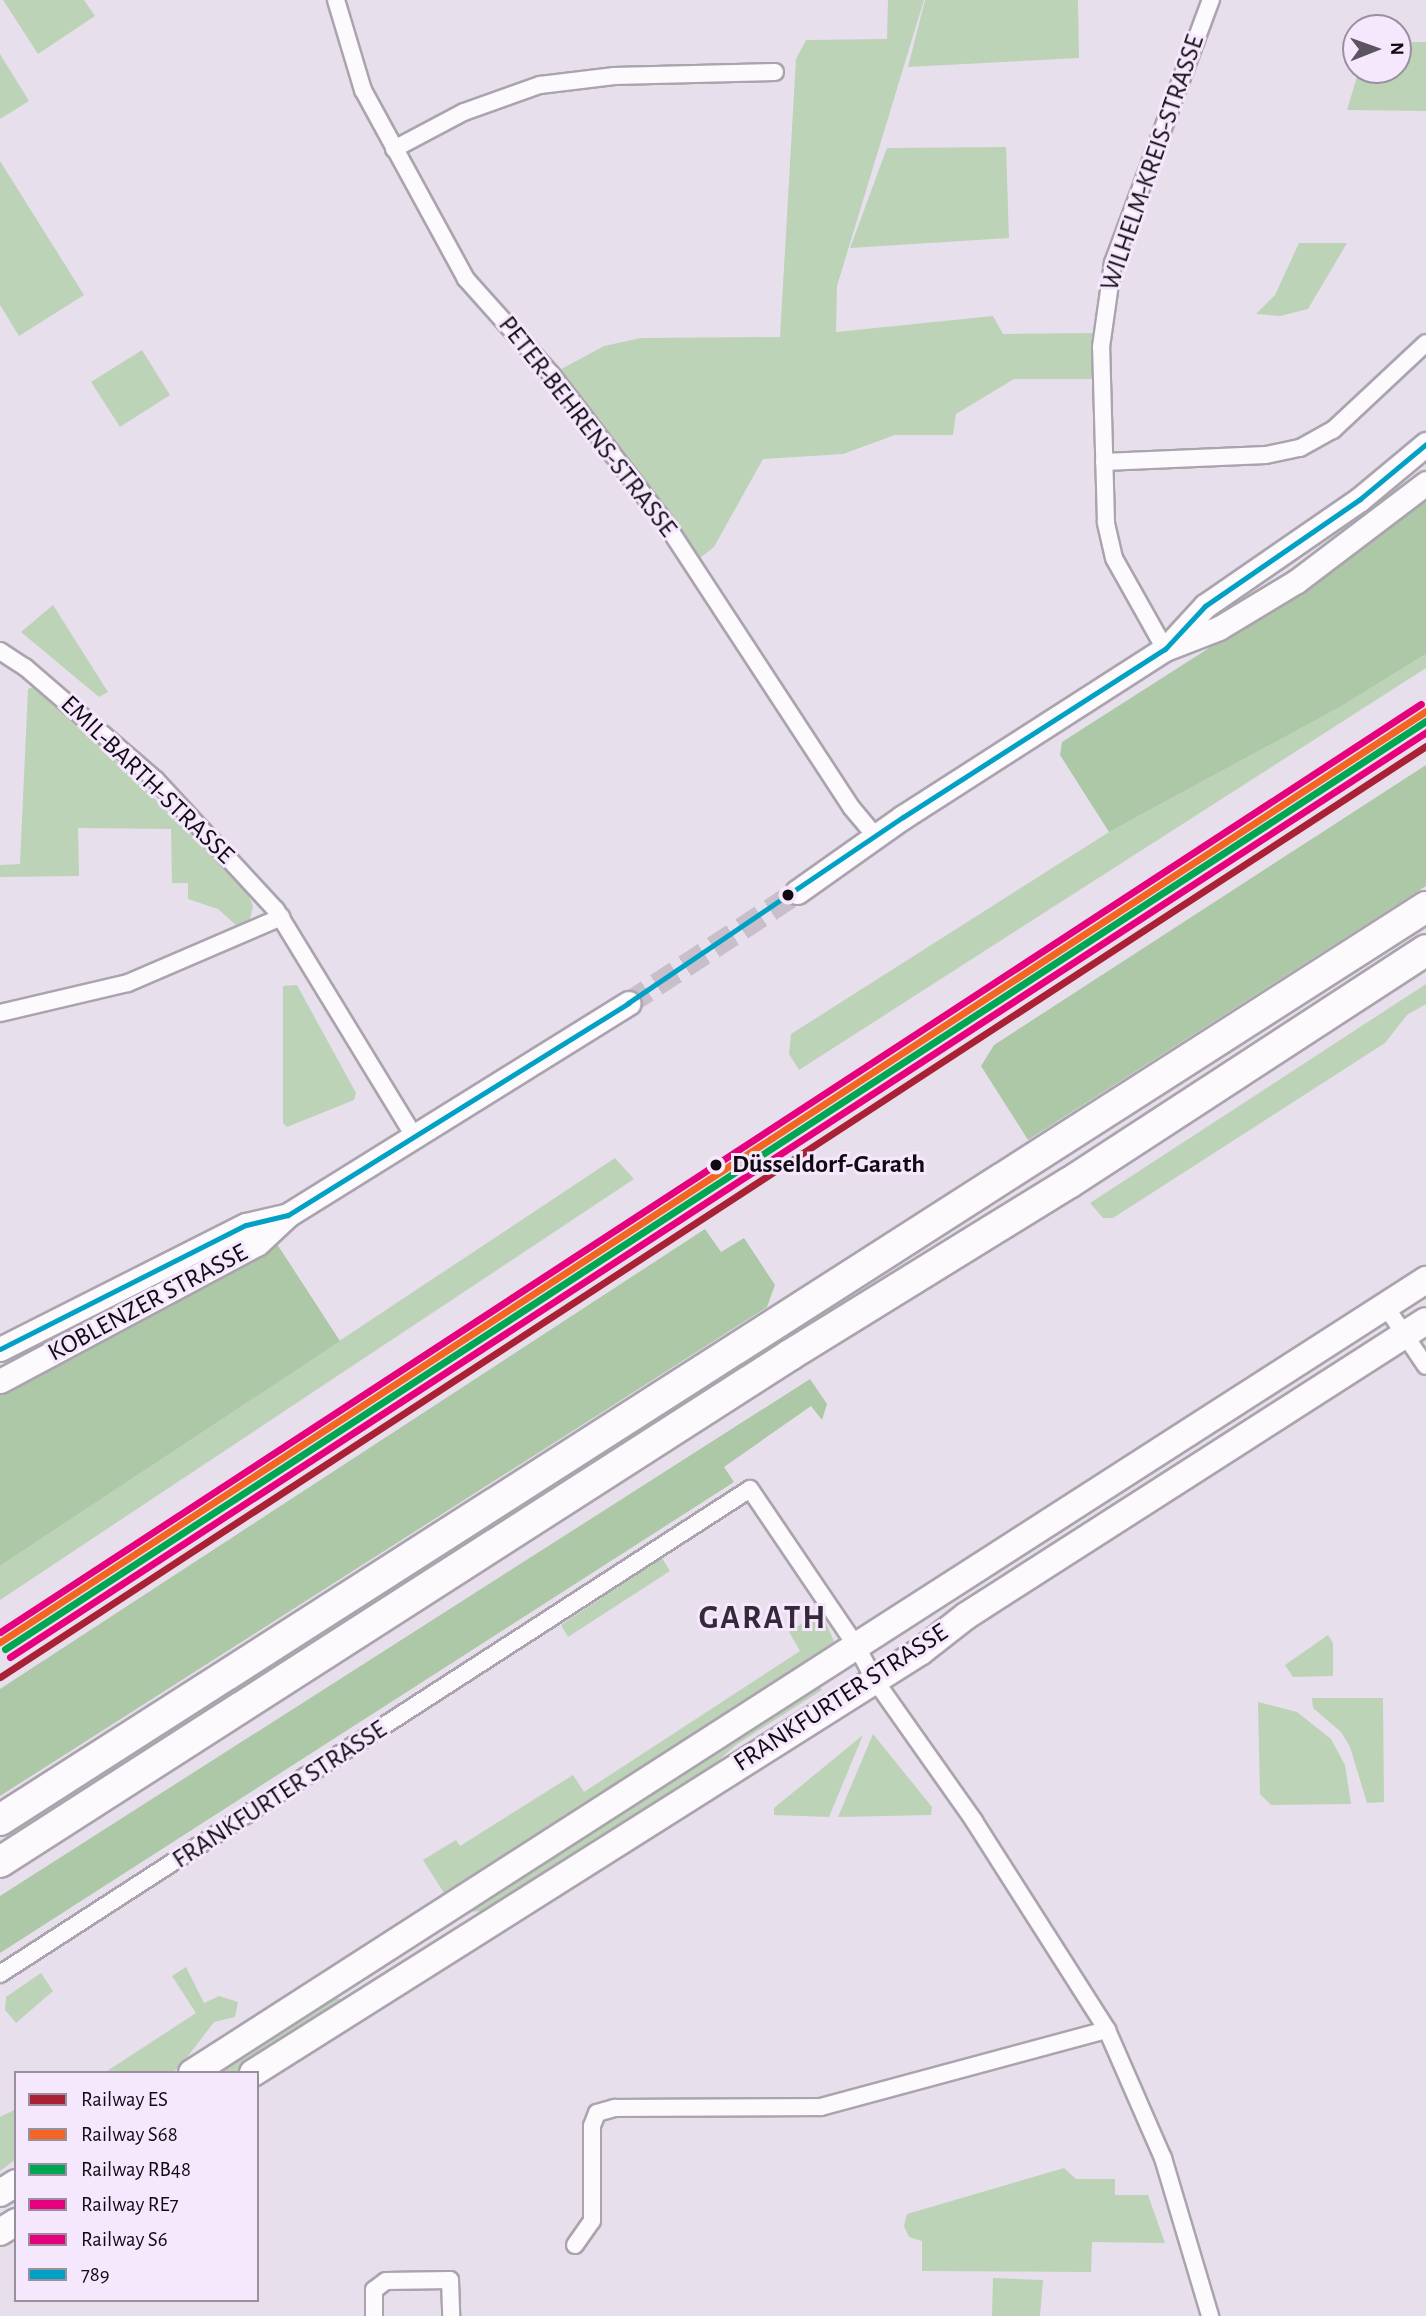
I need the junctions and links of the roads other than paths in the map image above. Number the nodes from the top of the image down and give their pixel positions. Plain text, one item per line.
1 (336, 0) edge
2 (1211, 0) edge
3 (775, 72) dead end
4 (394, 149) junction
5 (1426, 343) edge
6 (1426, 444) edge
7 (1104, 462) junction
8 (1426, 484) edge
9 (1165, 649) junction
10 (0, 651) edge
11 (875, 836) junction
12 (797, 892) tunnel mouth
13 (1426, 907) edge
14 (281, 917) junction
15 (1426, 950) edge
16 (628, 1003) tunnel mouth
17 (0, 1013) edge
18 (414, 1136) junction
19 (288, 1215) junction
20 (1426, 1280) edge
21 (1386, 1307) junction
22 (1415, 1328) edge
23 (0, 1349) edge
24 (1426, 1366) edge
25 (0, 1381) edge
26 (858, 1647) junction
27 (874, 1679) junction
28 (0, 1820) edge
29 (0, 1862) edge
30 (0, 1974) edge
31 (1107, 2030) junction
32 (195, 2071) edge
33 (256, 2071) edge
34 (575, 2245) dead end
35 (374, 2316) edge
36 (451, 2316) edge
37 (1210, 2316) edge

1 - 4 street, PETER-BEHRENS-STRASSE
2 - 7 street, WILHELM-KREIS-STRASSE
3 - 4 street
4 - 11 street, PETER-BEHRENS-STRASSE
5 - 7 street
6 - 9 main road
7 - 9 street, WILHELM-KREIS-STRASSE
8 - 9 main road
9 - 11 main road
10 - 14 street, EMIL-BARTH-STRASSE
11 - 12 main road
13 - 28 highway
14 - 17 street
14 - 18 street, EMIL-BARTH-STRASSE
15 - 29 highway
16 - 18 main road, KOBLENZER STRASSE
18 - 19 main road, KOBLENZER STRASSE
19 - 23 main road, KOBLENZER STRASSE
19 - 25 main road, KOBLENZER STRASSE
20 - 21 main road, FRANKFURTER STRASSE
21 - 22 street
21 - 26 main road, FRANKFURTER STRASSE
22 - 24 street
22 - 27 main road, FRANKFURTER STRASSE
26 - 27 street
26 - 30 street, FRANKFURTER STRASSE
26 - 32 main road, FRANKFURTER STRASSE
27 - 31 street
27 - 33 main road, FRANKFURTER STRASSE
31 - 34 street
31 - 37 street
35 - 36 street

